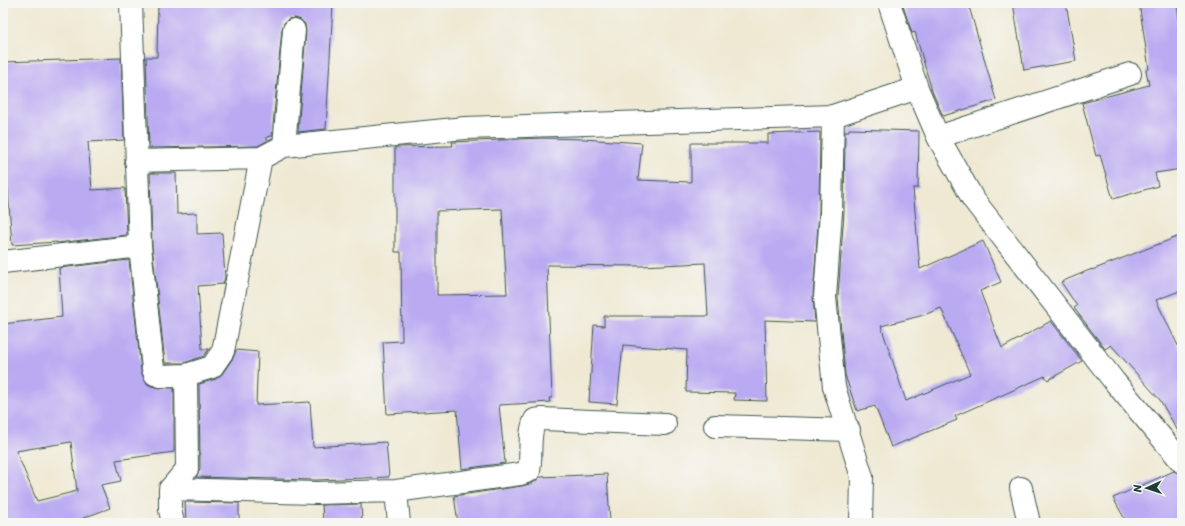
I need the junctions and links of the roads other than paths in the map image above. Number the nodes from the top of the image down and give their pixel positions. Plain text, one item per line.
1 (131, 3) edge
2 (889, 3) edge
3 (294, 30) dead end
4 (1130, 74) dead end
5 (917, 88) junction
6 (833, 116) junction
7 (938, 136) junction
8 (284, 146) junction
9 (260, 158) junction
10 (136, 161) junction
11 (140, 246) junction
12 (3, 262) edge
13 (186, 375) junction
14 (665, 424) dead end
15 (715, 426) dead end
16 (848, 430) junction
17 (1182, 462) edge
18 (1022, 488) dead end
19 (170, 489) junction
20 (396, 491) junction
21 (173, 523) edge
22 (399, 523) edge
23 (861, 523) edge
24 (1029, 523) edge

1 - 10 street
2 - 5 street
3 - 8 street
4 - 7 street
5 - 6 street
5 - 7 street
6 - 8 street
6 - 16 street
7 - 17 street
8 - 9 street
9 - 10 street
9 - 13 street
10 - 11 street
11 - 12 street
11 - 13 street
13 - 19 street
14 - 20 street
15 - 16 street
16 - 23 street
18 - 24 street
19 - 20 street
19 - 21 street
20 - 22 street

